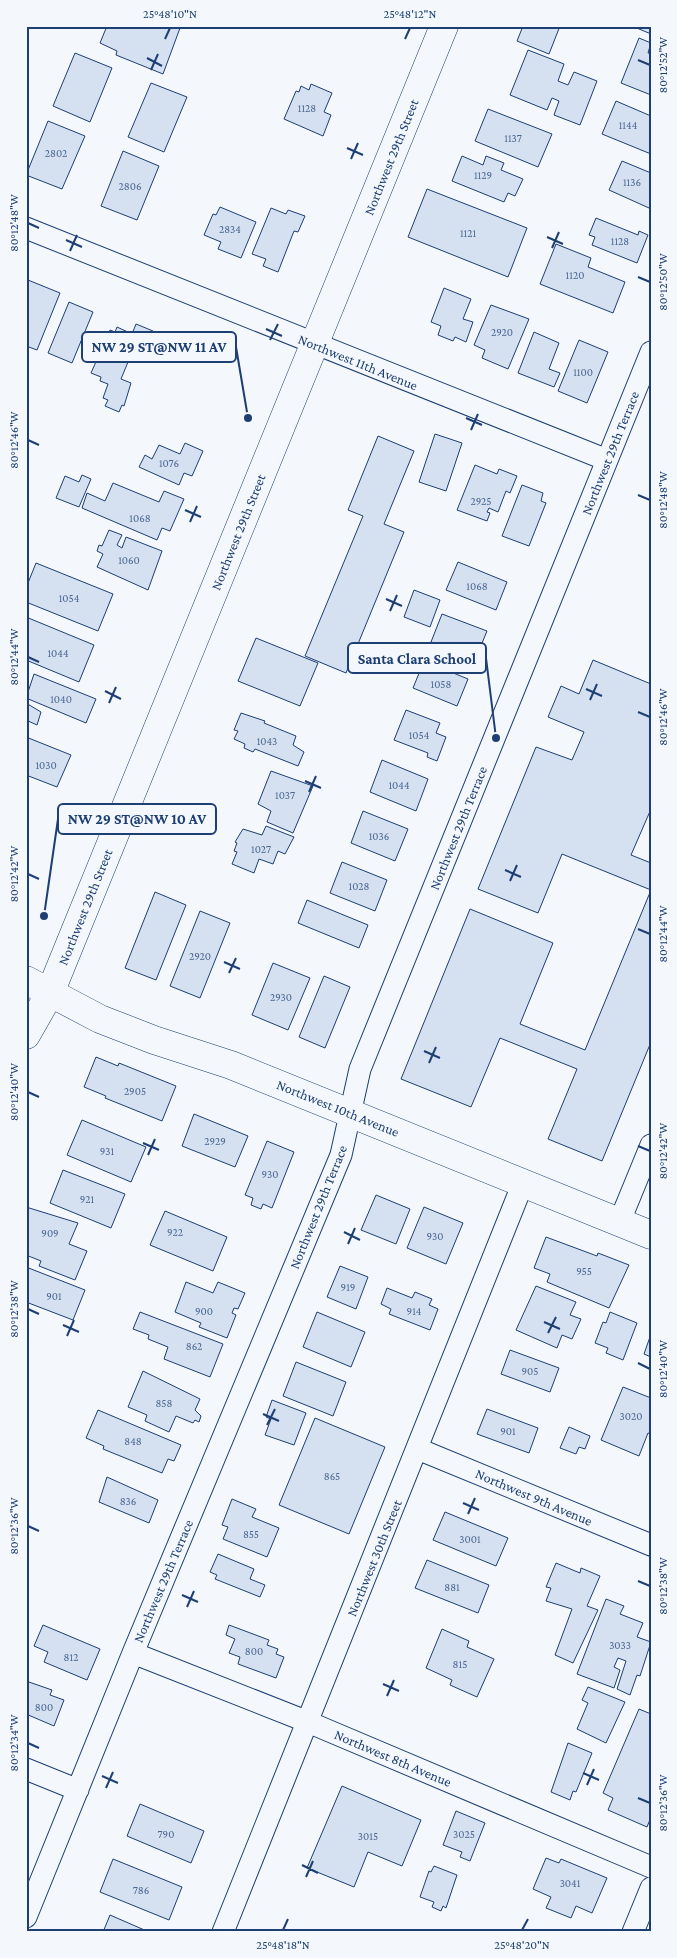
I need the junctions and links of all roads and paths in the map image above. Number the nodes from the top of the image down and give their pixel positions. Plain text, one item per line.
1 (444, 26) edge
2 (26, 228) edge
3 (315, 345) junction
4 (651, 352) edge
5 (607, 460) junction
6 (26, 980) edge
7 (50, 993) junction
8 (26, 1035) edge
9 (350, 1113) junction
10 (651, 1145) edge
11 (523, 1183) junction
12 (619, 1223) junction
13 (651, 1235) edge
14 (418, 1449) junction
15 (651, 1546) edge
16 (133, 1653) junction
17 (308, 1722) junction
18 (26, 1769) edge
19 (78, 1790) junction
20 (651, 1867) edge
21 (651, 1888) edge
22 (26, 1918) edge
23 (223, 1932) edge
24 (633, 1932) edge

1 - 3 street, Northwest 29th Street
2 - 3 street, Northwest 11th Avenue
3 - 5 street, Northwest 11th Avenue
3 - 7 street, Northwest 29th Street
4 - 5 street, Northwest 29th Terrace
5 - 9 street, Northwest 29th Terrace
6 - 7 street, Northwest 10th Avenue
7 - 8 street, Northwest 29th Street
7 - 9 street, Northwest 10th Avenue
9 - 11 street, Northwest 10th Avenue
9 - 16 street, Northwest 29th Terrace
10 - 12 street
11 - 12 street, Northwest 10th Avenue
11 - 14 street, Northwest 30th Street
12 - 13 street, Northwest 10th Avenue
14 - 15 street, Northwest 9th Avenue
14 - 17 street, Northwest 30th Street
16 - 17 street, Northwest 8th Avenue
16 - 19 street, Northwest 29th Terrace
17 - 20 street, Northwest 8th Avenue
17 - 23 street, Northwest 30th Street
18 - 19 street
19 - 22 street, Northwest 29th Terrace
21 - 24 street

